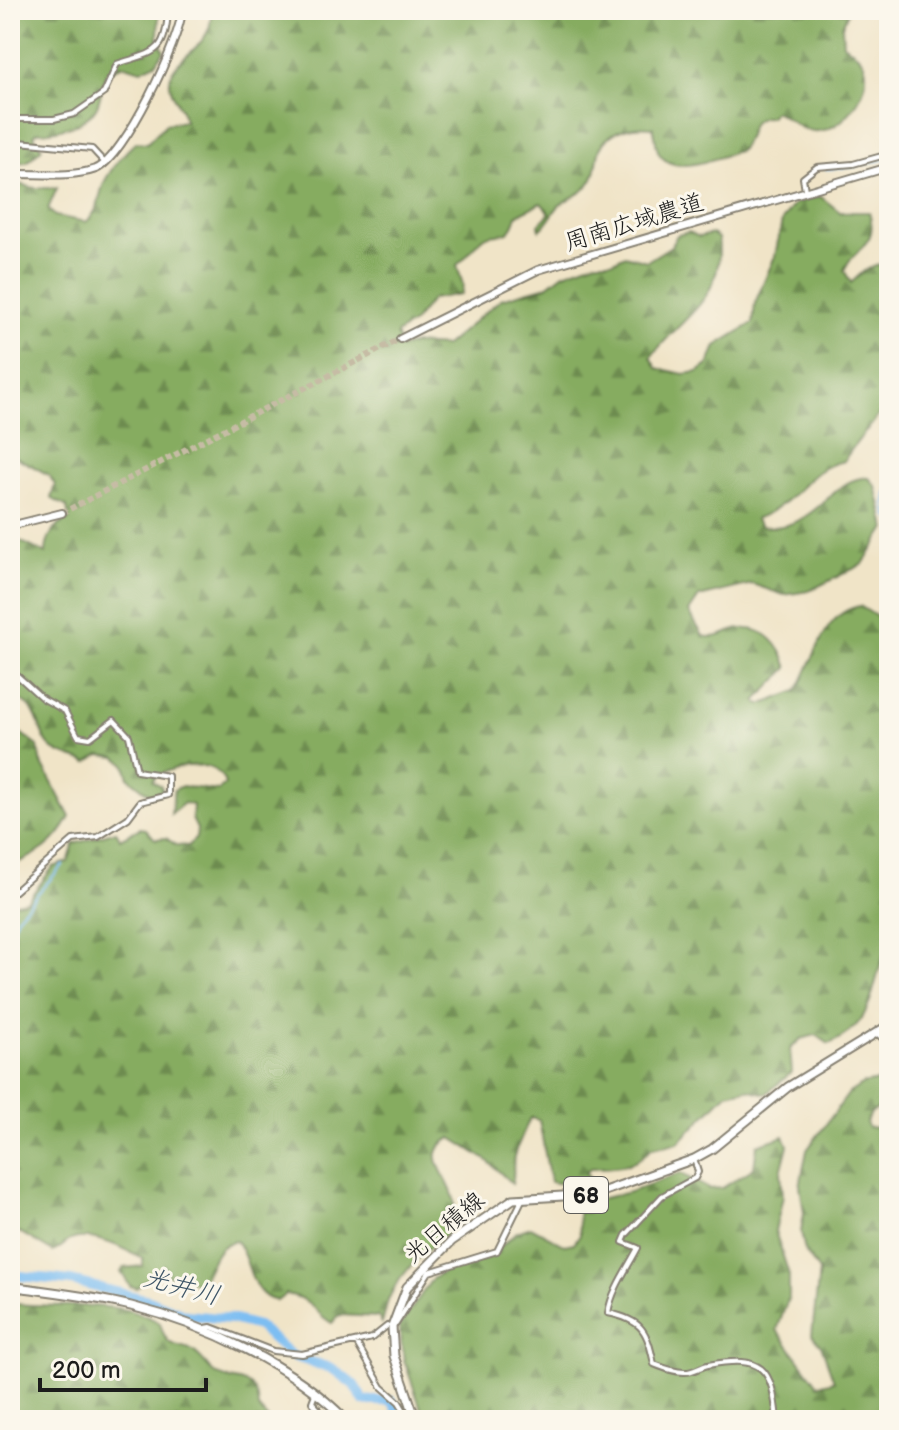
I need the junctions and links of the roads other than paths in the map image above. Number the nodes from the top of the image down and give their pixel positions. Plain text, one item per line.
1 (168, 10) edge
2 (182, 10) edge
3 (10, 131) edge
4 (889, 154) edge
5 (105, 163) junction
6 (889, 167) edge
7 (10, 174) edge
8 (805, 190) junction
9 (400, 339) tunnel mouth
10 (62, 513) tunnel mouth
11 (10, 525) edge
12 (10, 669) edge
13 (10, 895) edge
14 (889, 1025) edge
15 (877, 1033) junction
16 (889, 1045) edge
17 (694, 1159) junction
18 (523, 1197) junction
19 (10, 1286) edge
20 (396, 1324) dead end
21 (387, 1326) dead end
22 (198, 1330) junction
23 (356, 1342) junction
24 (316, 1392) junction
25 (328, 1420) edge
26 (346, 1420) edge
27 (410, 1420) edge
28 (416, 1420) edge
29 (777, 1420) edge

1 - 3 street
2 - 5 street
3 - 5 street
4 - 8 street
5 - 7 street
6 - 8 street, 周南広域農道
8 - 9 street, 周南広域農道
10 - 11 street
12 - 13 street
14 - 15 main road, 光日積線 / 68
15 - 16 street
15 - 17 main road, 光日積線 / 68
17 - 18 main road, 光日積線 / 68
17 - 29 street
18 - 20 street
18 - 28 main road, 光日積線 / 68
19 - 22 main road
21 - 23 street
22 - 23 street
22 - 24 main road
23 - 27 street
24 - 25 street
24 - 26 main road

